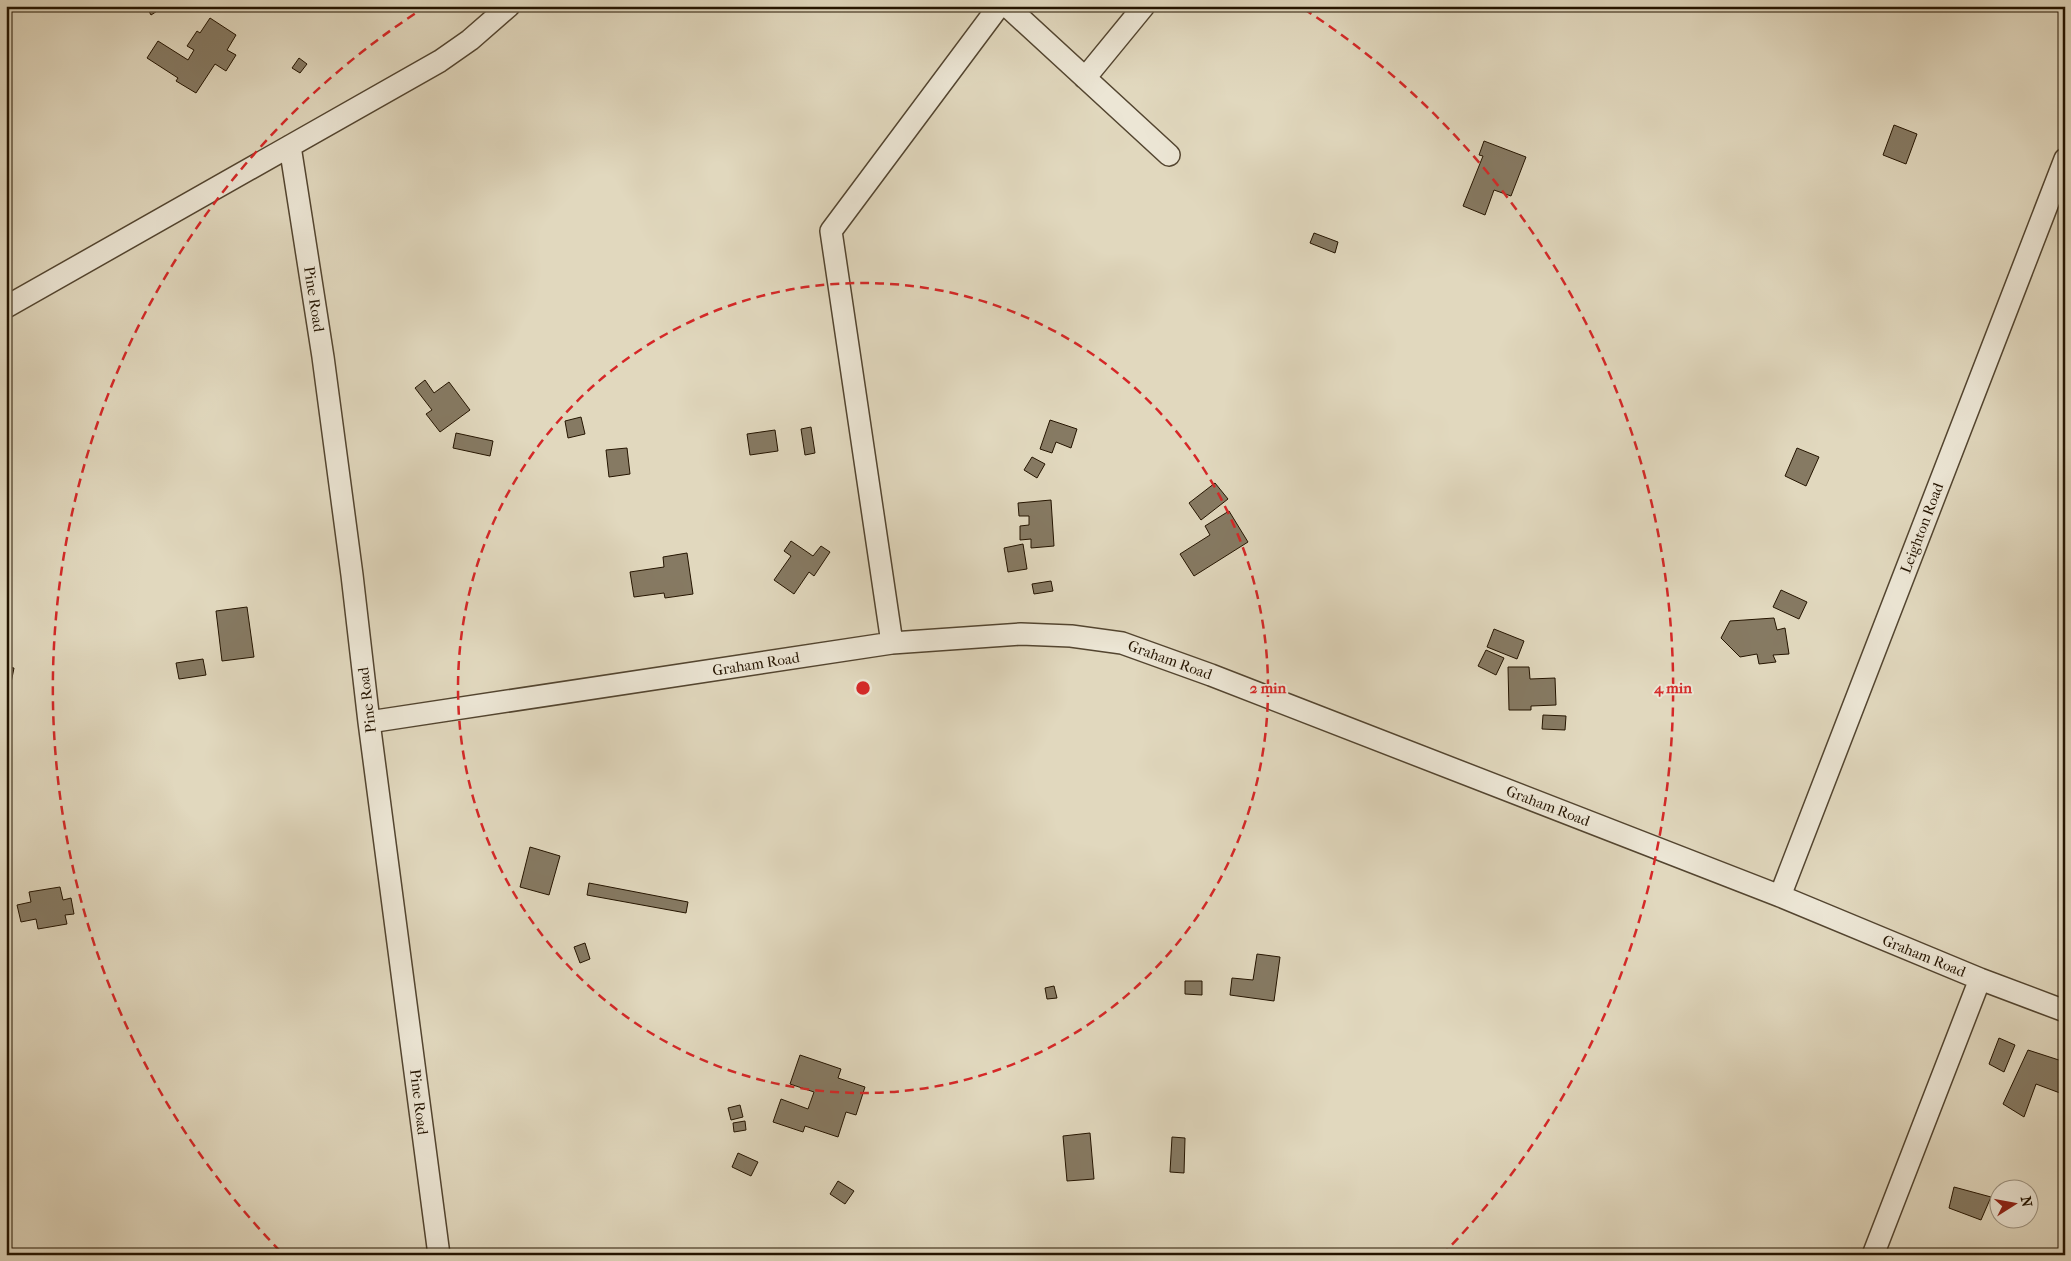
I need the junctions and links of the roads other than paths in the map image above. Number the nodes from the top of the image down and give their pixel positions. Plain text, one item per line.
1 (510, 6) edge
2 (999, 6) edge
3 (1007, 6) edge
4 (1144, 6) edge
5 (1085, 78) junction
6 (290, 146) junction
7 (1169, 155) dead end
8 (2065, 159) edge
9 (6, 307) edge
10 (892, 643) junction
11 (369, 722) junction
12 (1780, 896) junction
13 (1980, 979) junction
14 (2065, 1011) edge
15 (439, 1255) edge
16 (1873, 1255) edge

1 - 6 street
2 - 10 street
3 - 5 street
4 - 5 street
5 - 7 street
6 - 9 street
6 - 11 street, Pine Road
8 - 12 street, Leighton Road
10 - 11 street, Graham Road
10 - 12 street, Graham Road
11 - 15 street, Pine Road
12 - 13 street, Graham Road
13 - 14 street, Graham Road
13 - 16 street

